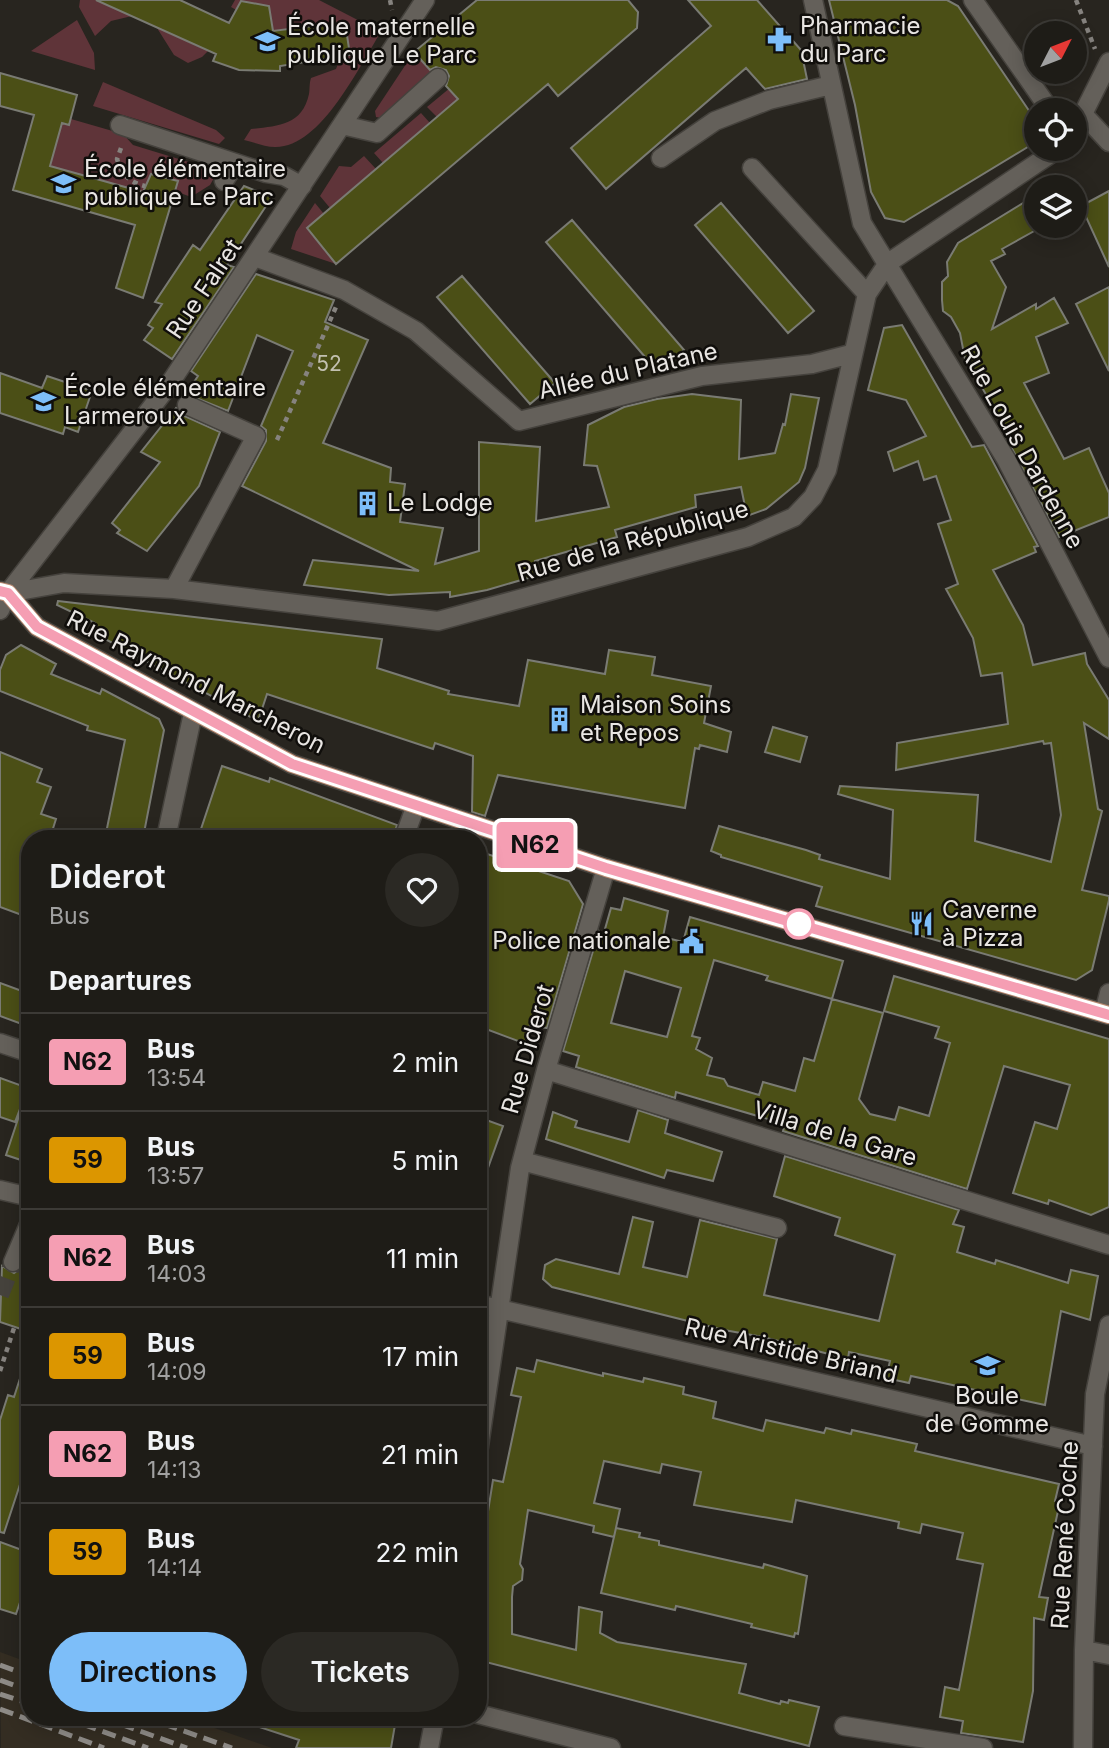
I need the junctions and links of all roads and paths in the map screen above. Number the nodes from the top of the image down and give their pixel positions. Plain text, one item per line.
1 (425, 0) edge
2 (813, 0) edge
3 (973, 0) edge
4 (1076, 0) edge
5 (1100, 61) edge
6 (438, 78) dead end
7 (831, 85) junction
8 (1042, 98) edge
9 (1087, 102) edge
10 (1087, 118) edge
11 (342, 125) junction
12 (124, 132) joint
13 (1109, 142) edge
14 (661, 158) dead end
15 (1040, 161) edge
16 (236, 163) junction
17 (752, 168) dead end
18 (224, 181) dead end
19 (145, 186) dead end
20 (302, 186) junction
21 (255, 257) junction
22 (888, 264) junction
23 (344, 290) junction
24 (867, 294) junction
25 (851, 354) junction
26 (187, 405) dead end
27 (256, 436) junction
28 (174, 589) junction
29 (4, 592) edge
30 (0, 610) edge
31 (1108, 654) edge
32 (193, 713) junction
33 (416, 805) junction
34 (168, 830) edge
35 (407, 830) edge
36 (606, 868) junction
37 (1109, 993) edge
38 (1107, 1014) edge
39 (0, 1043) edge
40 (21, 1050) edge
41 (546, 1070) junction
42 (522, 1161) junction
43 (0, 1190) edge
44 (21, 1195) edge
45 (777, 1228) dead end
46 (21, 1243) edge
47 (1109, 1245) edge
48 (13, 1262) tunnel mouth
49 (487, 1306) edge
50 (501, 1309) junction
51 (1109, 1325) edge
52 (14, 1328) dead end
53 (0, 1371) edge
54 (487, 1397) edge
55 (1093, 1446) junction
56 (1084, 1650) junction
57 (1109, 1655) edge
58 (487, 1716) edge
59 (433, 1726) edge
60 (844, 1726) dead end
61 (429, 1748) edge
62 (611, 1748) edge
63 (983, 1748) edge
64 (1083, 1748) edge

1 - 11 street, Rue Falret
2 - 7 street, Rue Louis Dardenne
3 - 8 street
4 - 5 path
5 - 9 street
6 - 11 street
7 - 14 street
7 - 22 street, Rue Louis Dardenne
10 - 13 street
11 - 20 street, Rue Falret
12 - 16 street
12 - 19 path
15 - 22 street, Rue de la République
16 - 18 street
16 - 20 street
17 - 24 street
20 - 21 street, Rue Falret
21 - 23 street, Allée du Platane
21 - 29 street, Rue Falret
22 - 24 street, Rue de la République
22 - 31 street, Rue Louis Dardenne
23 - 25 street, Allée du Platane
23 - 27 path
24 - 25 street, Rue de la République
25 - 28 street, Rue de la République
26 - 27 street
27 - 28 street
28 - 29 street, Rue de la République
29 - 30 street, Rue Falret
29 - 32 main road, Rue Raymond Marcheron
32 - 33 main road, Rue Raymond Marcheron
32 - 34 street
33 - 35 street
33 - 36 main road, Rue Raymond Marcheron
36 - 38 main road, Rue Raymond Marcheron
36 - 41 street, Rue Diderot
37 - 38 street
39 - 40 street
41 - 42 street, Rue Diderot
41 - 47 street, Villa de la Gare
42 - 45 street
42 - 50 street, Rue Diderot
43 - 44 street
46 - 48 street
49 - 50 street, Rue Aristide Briand
50 - 54 street, Rue Diderot
50 - 55 street, Rue Aristide Briand
51 - 55 street, Rue René Coche
52 - 53 path
55 - 56 street, Rue René Coche
56 - 57 street
56 - 64 street, Rue René Coche
58 - 62 street
59 - 61 street
60 - 63 street

